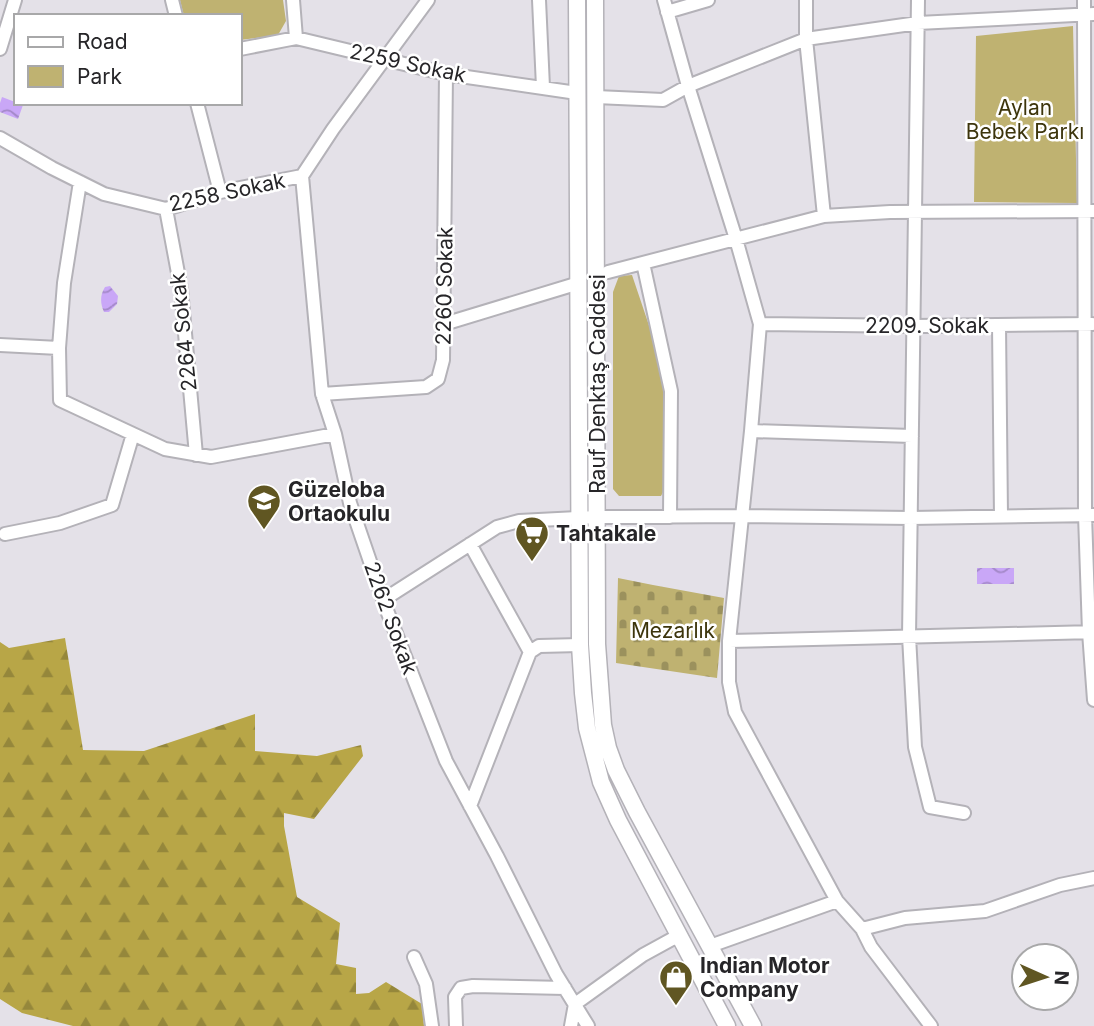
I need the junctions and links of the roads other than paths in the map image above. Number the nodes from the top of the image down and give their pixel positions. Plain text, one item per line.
1 (15, 0) edge
2 (293, 0) edge
3 (428, 0) edge
4 (538, 0) edge
5 (577, 0) edge
6 (595, 0) edge
7 (708, 0) edge
8 (806, 0) edge
9 (918, 0) edge
10 (1084, 0) edge
11 (665, 6) edge
12 (1089, 15) edge
13 (918, 23) junction
14 (12, 27) edge
15 (296, 38) junction
16 (806, 38) junction
17 (0, 49) edge
18 (242, 49) edge
19 (384, 60) junction
20 (446, 74) junction
21 (688, 86) junction
22 (543, 87) junction
23 (577, 93) junction
24 (596, 97) junction
25 (198, 105) edge
26 (1089, 107) edge
27 (0, 138) edge
28 (302, 176) junction
29 (80, 182) junction
30 (220, 192) junction
31 (166, 209) junction
32 (915, 211) junction
33 (1090, 211) edge
34 (824, 216) junction
35 (736, 239) junction
36 (643, 263) junction
37 (608, 272) dead end
38 (579, 284) junction
39 (444, 324) junction
40 (760, 324) junction
41 (1090, 324) edge
42 (999, 325) junction
43 (914, 326) junction
44 (0, 345) edge
45 (59, 348) junction
46 (322, 394) junction
47 (1090, 425) edge
48 (751, 431) junction
49 (133, 434) junction
50 (335, 434) junction
51 (912, 436) junction
52 (196, 456) junction
53 (1089, 515) edge
54 (743, 516) junction
55 (1001, 516) junction
56 (597, 517) junction
57 (670, 517) junction
58 (911, 518) junction
59 (579, 519) junction
60 (5, 534) dead end
61 (470, 544) junction
62 (383, 600) junction
63 (1092, 632) edge
64 (909, 636) junction
65 (729, 641) junction
66 (580, 645) junction
67 (530, 652) junction
68 (1094, 700) edge
69 (470, 806) junction
70 (964, 813) dead end
71 (1094, 878) edge
72 (838, 901) junction
73 (862, 929) junction
74 (680, 940) junction
75 (710, 946) junction
76 (414, 957) dead end
77 (565, 988) junction
78 (575, 1004) junction
79 (432, 1026) edge
80 (456, 1026) edge
81 (571, 1026) edge
82 (587, 1026) edge
83 (727, 1026) edge
84 (753, 1026) edge
85 (931, 1026) edge

1 - 14 street
2 - 15 street
3 - 19 street
4 - 22 street
5 - 23 main road, Rauf Denktaş Caddesi
6 - 24 main road, Rauf Denktaş Caddesi
7 - 11 street
8 - 16 street
9 - 13 street
10 - 12 street
11 - 21 street
12 - 13 street
12 - 26 street
13 - 16 street
13 - 32 street
14 - 17 street
15 - 18 street, 2259 Sokak
15 - 19 street, 2259 Sokak
16 - 21 street
16 - 34 street
19 - 20 street, 2259 Sokak
19 - 28 street
20 - 22 street, 2259 Sokak
20 - 39 street, 2260 Sokak
21 - 24 street
21 - 35 street
22 - 23 street, 2259 Sokak
23 - 38 main road, Rauf Denktaş Caddesi
24 - 56 main road, Rauf Denktaş Caddesi
25 - 30 street
26 - 33 street
27 - 29 street, 2258 Sokak
28 - 30 street, 2258 Sokak
28 - 46 street, 2262 Sokak
29 - 31 street, 2258 Sokak
29 - 45 street
30 - 31 street, 2258 Sokak
31 - 52 street, 2264 Sokak
32 - 33 street
32 - 34 street
32 - 43 street
33 - 41 street
34 - 35 street
35 - 36 street
35 - 40 street
36 - 37 street
36 - 57 street
38 - 39 street
38 - 59 main road, Rauf Denktaş Caddesi
39 - 46 street, 2260 Sokak
40 - 43 street, 2209. Sokak
40 - 48 street
41 - 42 street, 2209. Sokak
41 - 47 street
42 - 43 street, 2209. Sokak
42 - 55 street
43 - 51 street
44 - 45 street
45 - 49 street
46 - 50 street, 2262 Sokak
47 - 53 street
48 - 51 street
48 - 54 street
49 - 52 street
49 - 60 street
50 - 52 street
50 - 62 street, 2262 Sokak
51 - 58 street
53 - 55 street
53 - 63 street
54 - 57 street
54 - 58 street
54 - 65 street
55 - 58 street
56 - 57 street
56 - 59 street
56 - 75 main road, Rauf Denktaş Caddesi
58 - 64 street
59 - 61 street
59 - 66 main road, Rauf Denktaş Caddesi
61 - 62 street
61 - 67 street
62 - 69 street, 2262 Sokak
63 - 64 street
63 - 68 street
64 - 65 street
64 - 70 street
65 - 72 street
66 - 67 street
66 - 74 main road, Rauf Denktaş Caddesi
67 - 69 street
69 - 77 street, 2262 Sokak
71 - 73 street
72 - 73 street
72 - 75 street
73 - 85 street
74 - 78 street
74 - 83 main road, Rauf Denktaş Caddesi
75 - 84 main road, Rauf Denktaş Caddesi
76 - 79 street
77 - 78 street, 2262 Sokak
77 - 80 street
78 - 81 street
78 - 82 street, 2262 Sokak

